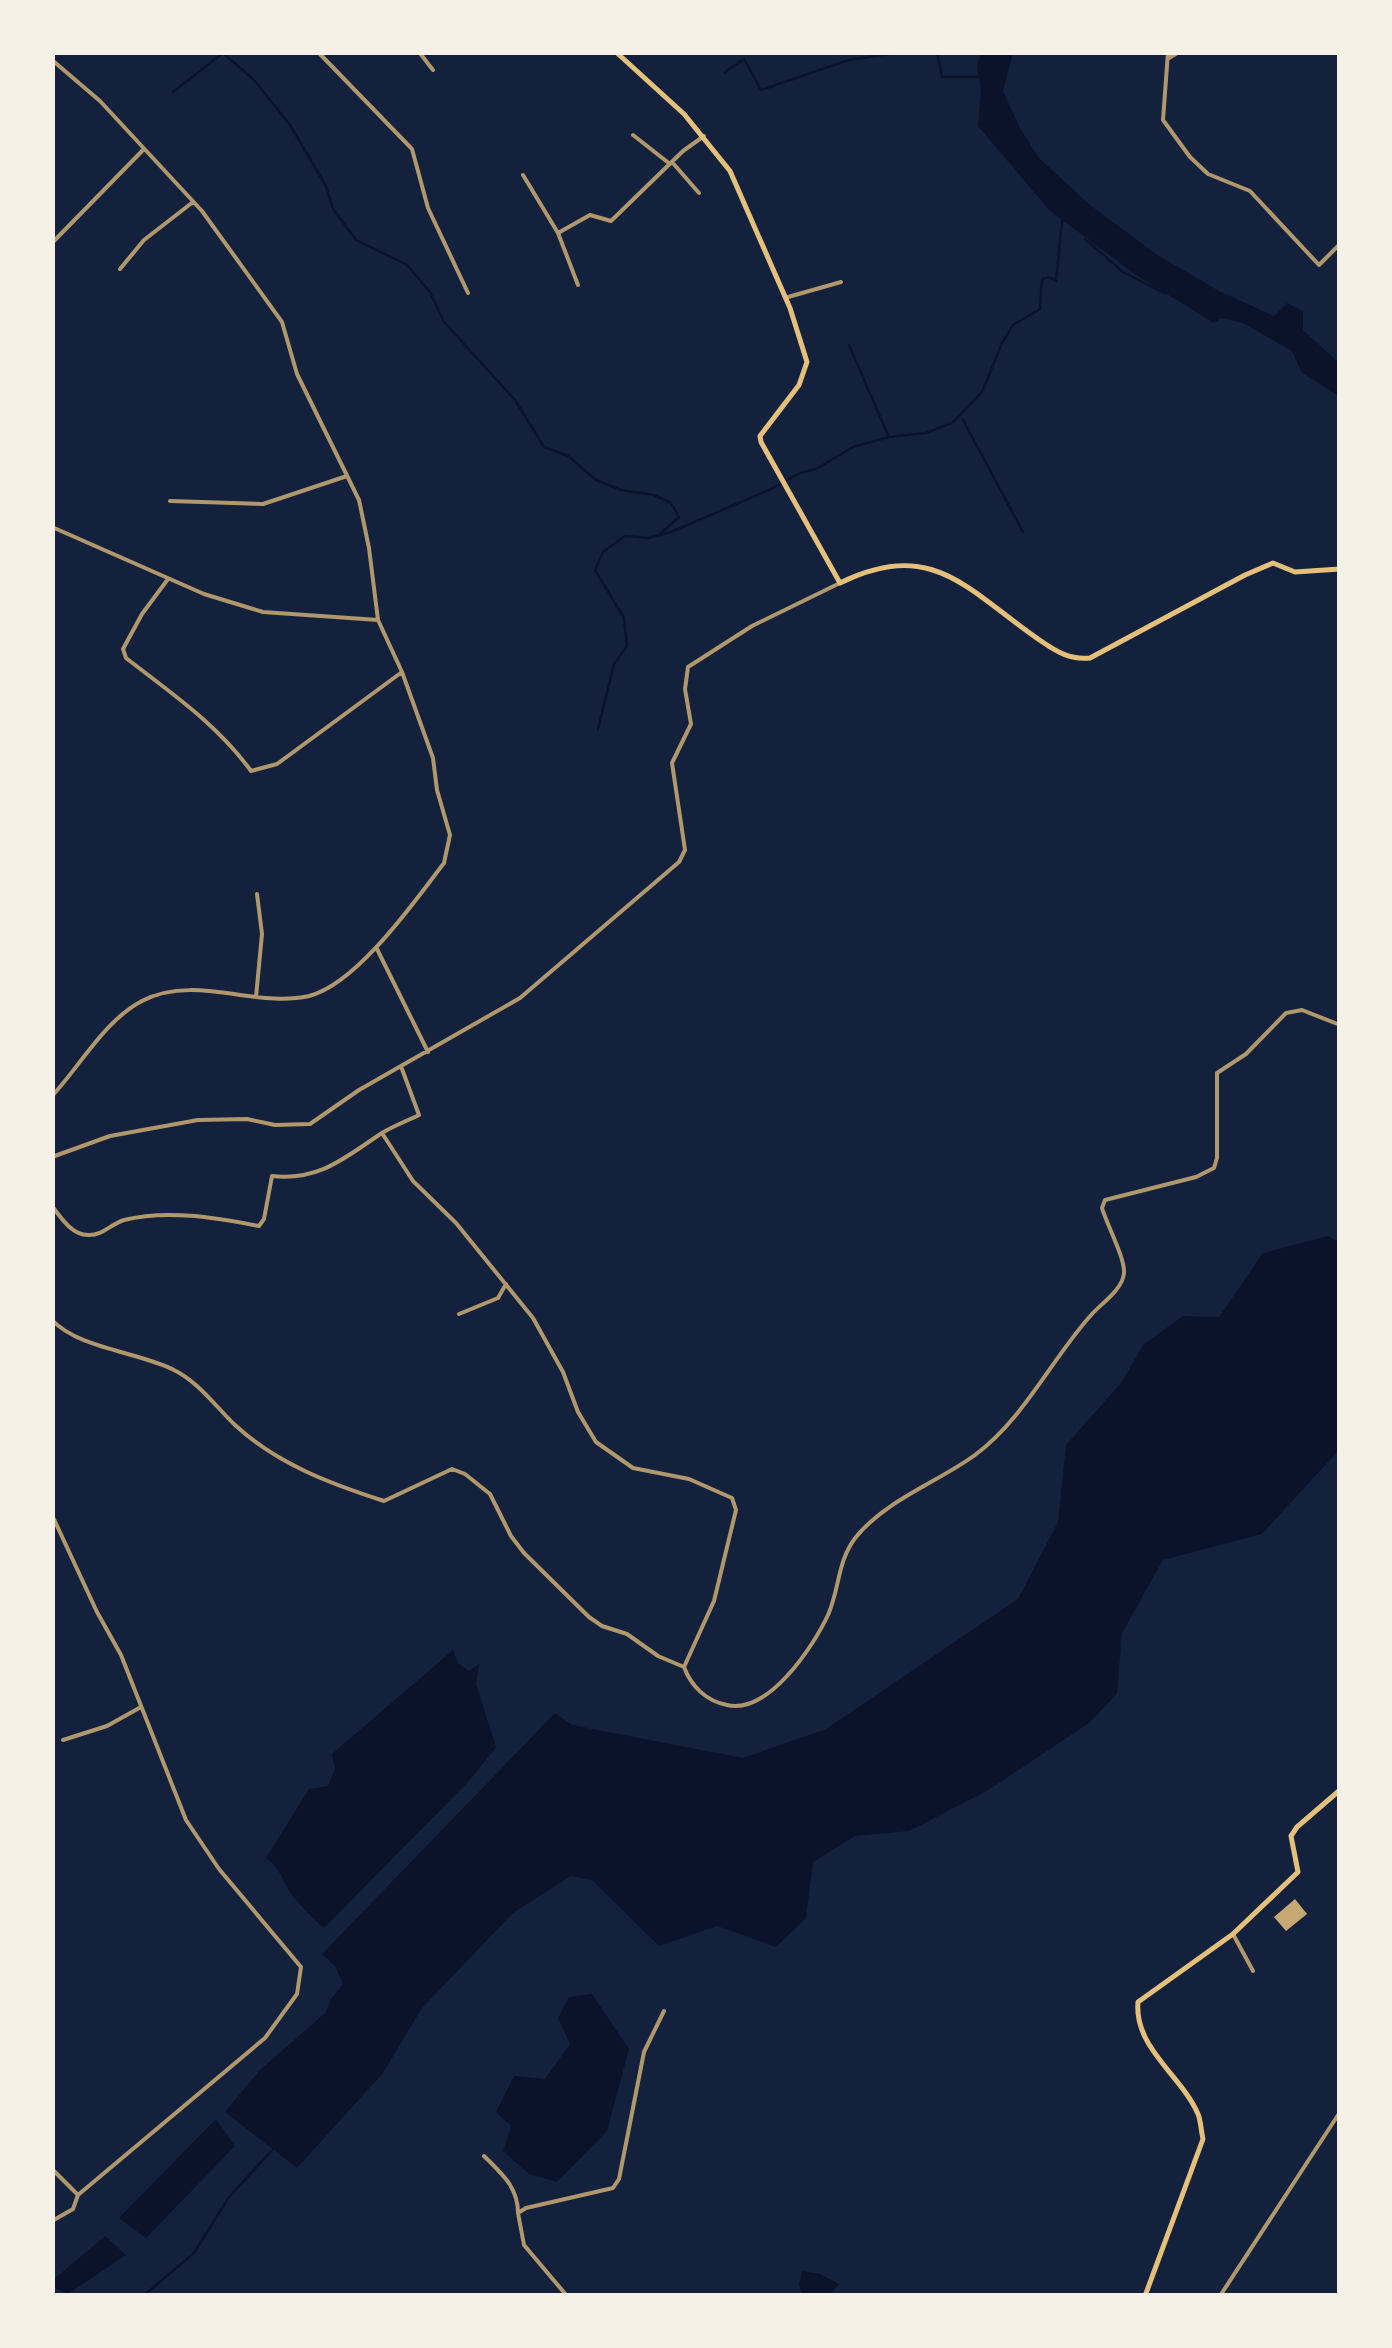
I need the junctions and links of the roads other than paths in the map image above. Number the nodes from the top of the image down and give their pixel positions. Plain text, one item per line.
1 (318, 52) edge
2 (419, 52) edge
3 (616, 52) edge
4 (1179, 52) edge
5 (1168, 55) edge
6 (52, 60) edge
7 (433, 70) dead end
8 (633, 135) dead end
9 (704, 136) junction
10 (144, 149) junction
11 (671, 163) junction
12 (524, 176) dead end
13 (700, 193) dead end
14 (194, 202) junction
15 (558, 233) junction
16 (52, 243) edge
17 (1340, 244) edge
18 (120, 269) dead end
19 (841, 282) dead end
20 (578, 285) dead end
21 (468, 293) dead end
22 (786, 298) junction
23 (347, 476) junction
24 (170, 501) dead end
25 (52, 527) edge
26 (1340, 570) edge
27 (168, 579) junction
28 (840, 582) junction
29 (378, 620) junction
30 (402, 672) junction
31 (257, 894) dead end
32 (376, 948) junction
33 (256, 997) junction
34 (1340, 1025) edge
35 (428, 1052) junction
36 (401, 1067) junction
37 (52, 1096) edge
38 (382, 1132) junction
39 (52, 1157) edge
40 (52, 1206) edge
41 (506, 1284) junction
42 (459, 1314) dead end
43 (52, 1320) edge
44 (52, 1515) edge
45 (684, 1667) junction
46 (142, 1706) junction
47 (63, 1740) dead end
48 (1340, 1790) edge
49 (1233, 1934) junction
50 (1253, 1971) dead end
51 (664, 2011) dead end
52 (1340, 2112) edge
53 (484, 2156) dead end
54 (52, 2169) edge
55 (78, 2195) junction
56 (518, 2214) junction
57 (52, 2220) edge
58 (567, 2296) edge
59 (1145, 2296) edge
60 (1220, 2296) edge

1 - 21 street
2 - 7 street
3 - 9 main road
4 - 5 street
5 - 17 street
6 - 10 street
8 - 11 street
9 - 11 street
9 - 22 main road
10 - 14 street
10 - 16 street
11 - 13 street
11 - 15 street
12 - 15 street
14 - 18 street
14 - 23 street
15 - 20 street
19 - 22 street
22 - 28 main road
23 - 24 street
23 - 29 street
25 - 27 street
26 - 28 main road
27 - 29 street
27 - 30 street
28 - 35 street
29 - 30 street
30 - 32 street
31 - 33 street
32 - 33 street
32 - 35 street
33 - 37 street
34 - 45 street
35 - 36 street
36 - 38 street
36 - 39 street
38 - 40 street
38 - 41 street
41 - 42 street
41 - 45 street
43 - 45 street
44 - 46 street
46 - 47 street
46 - 55 street
48 - 49 main road
49 - 50 street
49 - 59 main road
51 - 56 street
52 - 60 street
53 - 56 street
54 - 55 street
55 - 57 street
56 - 58 street

